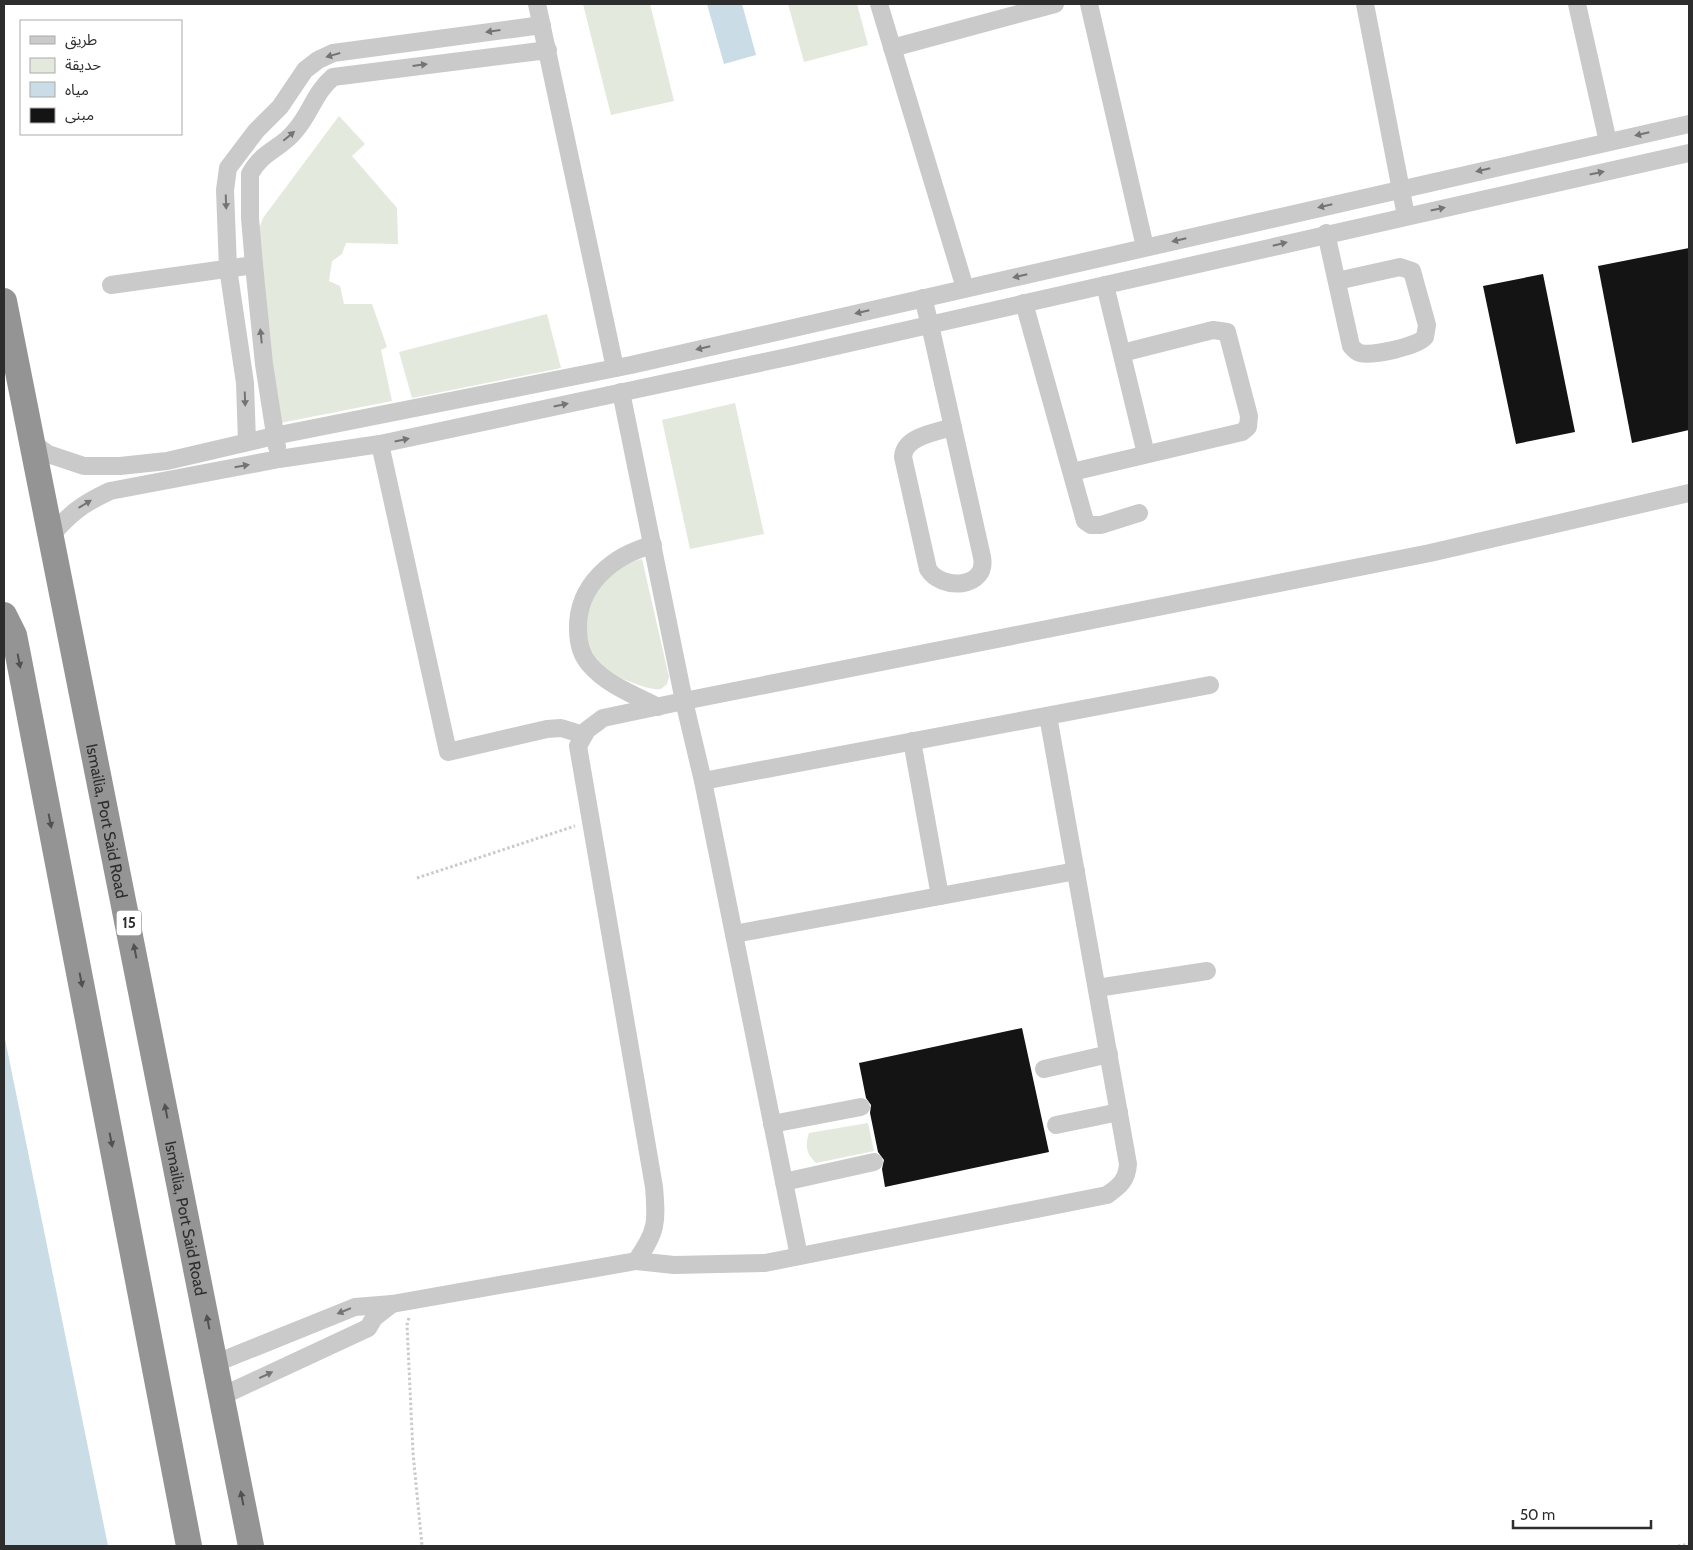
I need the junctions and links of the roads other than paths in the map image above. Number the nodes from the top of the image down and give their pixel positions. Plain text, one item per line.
1 (537, 4) edge
2 (879, 4) edge
3 (1055, 4) edge
4 (1089, 4) edge
5 (1366, 4) edge
6 (1577, 4) edge
7 (542, 25) junction
8 (892, 48) junction
9 (548, 50) junction
10 (305, 70) junction
11 (321, 88) junction
12 (1689, 124) edge
13 (1608, 142) junction
14 (1689, 153) edge
15 (1402, 188) junction
16 (1406, 216) junction
17 (1326, 233) junction
18 (1145, 247) junction
19 (254, 265) junction
20 (228, 268) junction
21 (1337, 281) junction
22 (111, 285) dead end
23 (1105, 285) junction
24 (966, 288) junction
25 (923, 298) junction
26 (4, 301) edge
27 (1024, 303) junction
28 (930, 325) junction
29 (786, 330) junction
30 (1122, 354) junction
31 (792, 356) junction
32 (264, 364) junction
33 (623, 366) junction
34 (243, 368) junction
35 (598, 372) junction
36 (620, 392) junction
37 (953, 427) junction
38 (274, 436) junction
39 (30, 441) junction
40 (247, 442) junction
41 (380, 444) junction
42 (1146, 454) junction
43 (279, 459) junction
44 (1072, 472) junction
45 (1689, 493) edge
46 (1138, 513) dead end
47 (50, 537) junction
48 (653, 545) junction
49 (4, 616) edge
50 (1210, 685) dead end
51 (684, 701) junction
52 (658, 707) junction
53 (1048, 716) junction
54 (584, 735) junction
55 (912, 741) junction
56 (703, 781) junction
57 (1076, 871) junction
58 (940, 896) junction
59 (734, 934) junction
60 (1207, 971) dead end
61 (1097, 988) junction
62 (1109, 1054) junction
63 (1044, 1069) dead end
64 (861, 1108) dead end
65 (1119, 1112) junction
66 (772, 1124) junction
67 (1056, 1125) dead end
68 (874, 1162) dead end
69 (784, 1182) junction
70 (799, 1256) junction
71 (636, 1261) junction
72 (392, 1304) junction
73 (216, 1363) junction
74 (222, 1396) junction
75 (189, 1546) edge
76 (252, 1546) edge

1 - 7 street
2 - 8 street
3 - 8 street
4 - 18 street
5 - 15 street
6 - 13 street
7 - 9 street
7 -> 10 street
8 - 24 street
11 -> 9 street
9 - 33 street
10 - 11 street
10 -> 20 street
19 -> 11 street
12 -> 13 street
13 -> 15 street
16 -> 14 street
15 - 16 street
15 -> 18 street
16 - 17 street
17 - 21 street
23 -> 17 street
18 -> 24 street
19 - 20 street
32 -> 19 street
20 - 22 street
20 - 34 street
21 - 21 street
23 - 27 street
23 - 30 street
24 - 25 street
25 - 28 street
25 -> 29 street
26 - 39 highway, Ismailia, Port Said Road / 15
27 - 28 street
27 - 44 street
28 - 31 street
28 - 37 street
29 - 31 street
29 -> 33 street
30 - 42 street
30 - 42 street
31 - 36 street
32 - 34 street
32 - 38 street
33 - 35 street
33 - 36 street
34 -> 40 street
35 - 36 street
35 - 38 street
41 -> 36 street
36 - 48 street
37 - 37 street
38 - 40 street
38 - 43 street
39 - 40 street
39 - 47 highway, Ismailia, Port Said Road / 15
41 - 43 street
41 - 54 street
42 - 44 street
47 -> 43 street
44 - 46 street
45 - 51 street
73 -> 47 highway, Ismailia, Port Said Road / 15
48 - 51 street
48 - 52 street
49 -> 75 highway
50 - 53 street
51 - 52 street
51 - 56 street
52 - 54 street
53 - 55 street
53 - 57 street
54 - 71 street
55 - 56 street
55 - 58 street
56 - 59 street
57 - 58 street
57 - 61 street
58 - 59 street
59 - 66 street
60 - 61 street
61 - 62 street
62 - 63 street
62 - 65 street
64 - 66 street
65 - 67 street
65 - 70 street
66 - 69 street
68 - 69 street
69 - 70 street
70 - 71 street
71 - 72 street
72 -> 73 street
74 -> 72 street
73 - 74 highway, Ismailia, Port Said Road / 15
76 -> 74 highway, Ismailia, Port Said Road / 15

